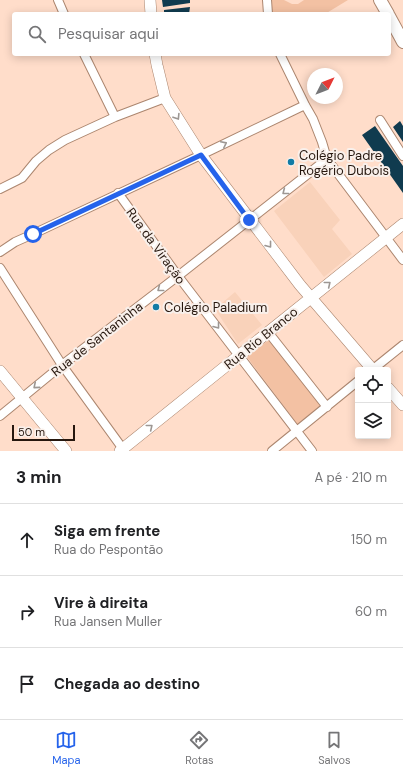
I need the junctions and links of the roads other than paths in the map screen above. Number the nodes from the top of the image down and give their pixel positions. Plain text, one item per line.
1 (58, 0) edge
2 (150, 0) edge
3 (267, 0) edge
4 (380, 0) edge
5 (63, 12) edge
6 (151, 12) edge
7 (268, 12) edge
8 (386, 12) edge
9 (391, 20) edge
10 (403, 42) edge
11 (85, 56) edge
12 (155, 56) edge
13 (281, 56) edge
14 (165, 98) junction
15 (305, 105) junction
16 (115, 117) junction
17 (380, 120) dead end
18 (201, 155) junction
19 (403, 156) edge
20 (327, 159) junction
21 (0, 190) edge
22 (118, 194) junction
23 (249, 220) junction
24 (403, 224) edge
25 (386, 238) junction
26 (0, 252) edge
27 (403, 260) edge
28 (0, 268) edge
29 (178, 276) junction
30 (311, 298) junction
31 (268, 332) junction
32 (403, 345) edge
33 (239, 355) junction
34 (62, 365) junction
35 (369, 367) edge
36 (376, 367) edge
37 (0, 371) edge
38 (355, 384) edge
39 (391, 391) edge
40 (22, 398) junction
41 (403, 404) edge
42 (327, 407) junction
43 (0, 416) edge
44 (297, 431) junction
45 (121, 450) edge
46 (66, 451) edge
47 (272, 451) edge
48 (312, 451) edge

1 - 5 street
2 - 6 street
3 - 7 street
4 - 8 main road
9 - 10 main road
11 - 16 street
12 - 14 street
13 - 15 street
14 - 16 street
14 -> 18 street
18 -> 15 street
15 - 20 street
16 - 21 street
17 - 19 street
18 - 22 street
18 - 23 street
20 -> 23 street, Rua de Santaninha
20 - 25 street
22 - 26 street
22 - 29 street, Rua da Viração
23 - 29 street, Rua de Santaninha
23 -> 30 street
24 - 25 street, Rua Rio Branco
25 - 27 street
30 -> 25 street, Rua Rio Branco
28 - 34 street
29 -> 33 street, Rua da Viração
29 -> 34 street, Rua de Santaninha
30 - 31 street, Rua Rio Branco
30 - 35 street
31 - 33 street, Rua Rio Branco
31 - 42 street
32 - 36 street
33 - 44 street, Rua da Viração
45 -> 33 street, Rua Rio Branco
34 -> 40 street, Rua de Santaninha
34 - 45 street
37 - 40 street
38 - 42 street
39 - 41 street
40 - 43 street, Rua de Santaninha
40 - 46 street
42 - 44 street
44 - 47 street
44 - 48 street, Rua da Viração

